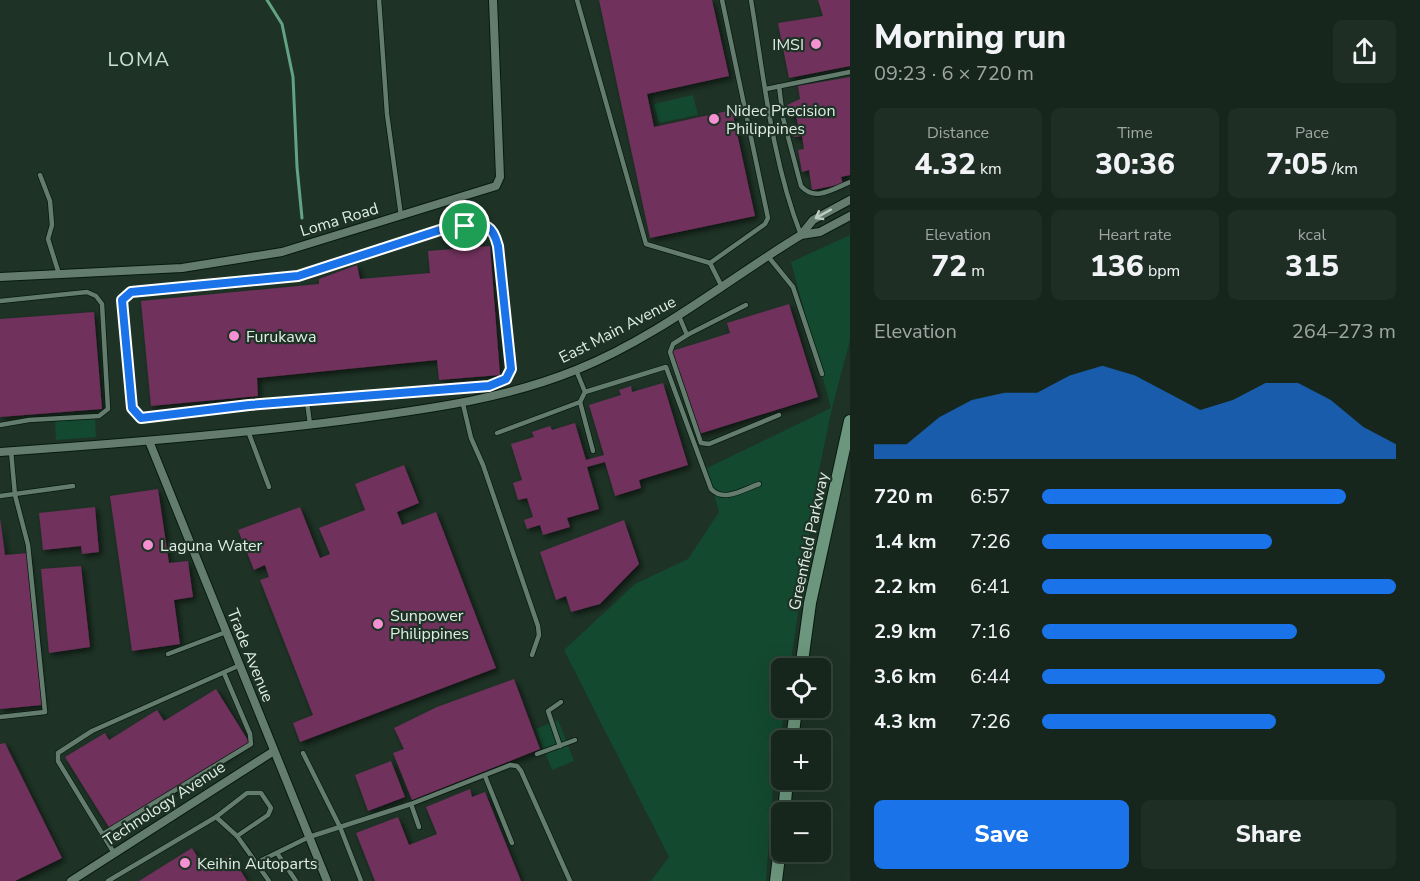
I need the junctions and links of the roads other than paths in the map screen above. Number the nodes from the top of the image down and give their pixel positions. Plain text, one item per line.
1 (379, 0) edge
2 (494, 0) edge
3 (577, 0) edge
4 (722, 0) edge
5 (751, 0) edge
6 (850, 72) edge
7 (779, 86) junction
8 (766, 89) junction
9 (40, 175) dead end
10 (850, 182) edge
11 (850, 200) edge
12 (401, 216) junction
13 (850, 216) edge
14 (801, 235) junction
15 (767, 255) junction
16 (710, 263) junction
17 (59, 274) junction
18 (0, 277) edge
19 (722, 286) junction
20 (0, 301) edge
21 (746, 305) dead end
22 (679, 316) junction
23 (687, 335) junction
24 (576, 370) junction
25 (822, 374) dead end
26 (585, 392) junction
27 (307, 402) junction
28 (580, 402) junction
29 (463, 404) junction
30 (779, 415) dead end
31 (850, 421) edge
32 (310, 424) junction
33 (0, 425) edge
34 (248, 431) junction
35 (497, 433) dead end
36 (148, 441) junction
37 (593, 451) dead end
38 (0, 452) edge
39 (11, 452) junction
40 (759, 484) dead end
41 (73, 486) dead end
42 (269, 487) dead end
43 (15, 495) junction
44 (0, 496) edge
45 (226, 632) junction
46 (168, 654) dead end
47 (532, 655) dead end
48 (802, 658) edge
49 (238, 666) junction
50 (224, 673) junction
51 (561, 702) dead end
52 (0, 717) edge
53 (575, 740) dead end
54 (560, 746) junction
55 (274, 751) junction
56 (303, 753) dead end
57 (537, 754) dead end
58 (485, 776) junction
59 (411, 804) junction
60 (216, 817) junction
61 (340, 827) junction
62 (419, 827) dead end
63 (103, 834) junction
64 (237, 836) junction
65 (309, 837) junction
66 (512, 843) dead end
67 (114, 853) junction
68 (277, 853) junction
69 (258, 862) junction
70 (778, 862) edge
71 (71, 881) edge
72 (108, 881) edge
73 (269, 881) edge
74 (296, 881) edge
75 (327, 881) edge
76 (361, 881) edge
77 (570, 881) edge
78 (776, 881) edge

1 - 12 lane
2 - 12 street, Loma Road
3 - 16 lane
4 - 16 lane
5 - 8 lane
6 - 7 lane
7 - 8 lane
7 - 10 lane
8 - 14 lane
9 - 17 lane
11 -> 14 street, East Main Avenue
12 - 17 street, Loma Road
13 - 14 street, East Main Avenue
14 - 15 street, East Main Avenue
15 - 19 street, East Main Avenue
15 - 25 lane
16 - 19 lane
17 - 18 street, Loma Road
19 - 22 street, East Main Avenue
20 - 33 lane
21 - 23 lane
22 - 23 lane
22 - 24 street, East Main Avenue
23 - 30 lane
24 - 26 lane
24 - 29 street, East Main Avenue
26 - 28 lane
26 - 40 lane
27 - 27 lane
27 - 32 lane
28 - 35 lane
28 - 37 lane
29 - 32 street, East Main Avenue
29 - 47 lane
31 - 48 main road, Greenfield Parkway
32 - 34 street, East Main Avenue
34 - 36 street, East Main Avenue
34 - 42 lane
36 - 39 street, East Main Avenue
36 - 45 street, Trade Avenue
38 - 39 street, East Main Avenue
39 - 43 lane
41 - 43 lane
43 - 44 lane
43 - 52 lane
45 - 46 lane
45 - 49 street, Trade Avenue
49 - 50 lane
49 - 55 street, Trade Avenue
50 - 63 lane
50 - 63 lane
51 - 54 lane
53 - 54 lane
54 - 57 lane
55 - 65 street, Trade Avenue
55 - 67 street, Technology Avenue
56 - 61 lane
58 - 59 lane
58 - 66 lane
58 - 77 lane
59 - 61 lane
59 - 62 lane
60 - 64 lane
60 - 64 lane
60 - 72 lane
61 - 65 lane
61 - 76 lane
63 - 67 lane
64 - 69 lane
65 - 68 lane
65 - 75 street, Trade Avenue
67 - 71 street, Technology Avenue
68 - 69 lane
68 - 74 lane
69 - 73 lane
70 - 78 main road

